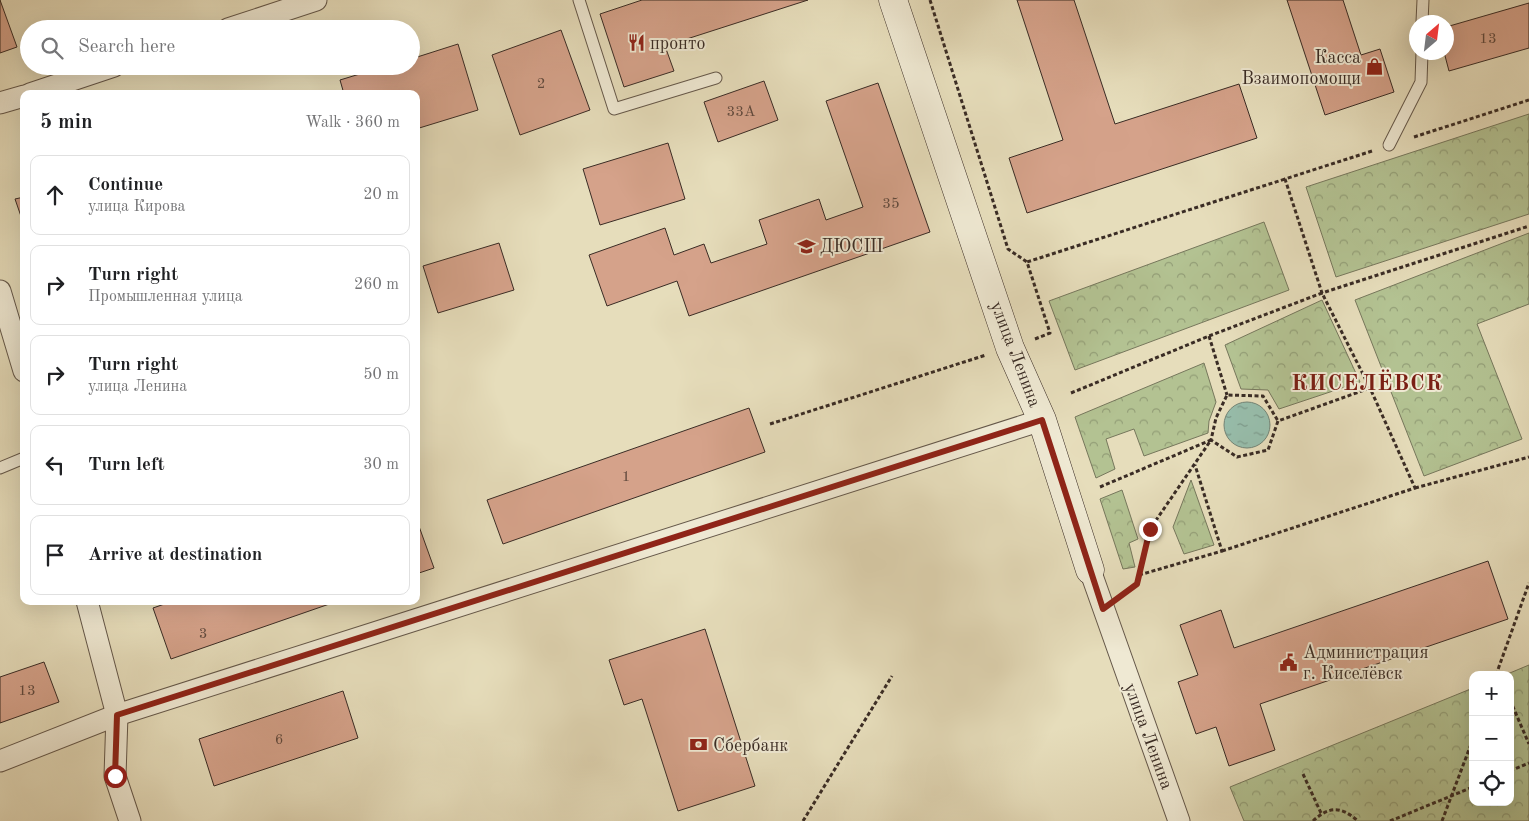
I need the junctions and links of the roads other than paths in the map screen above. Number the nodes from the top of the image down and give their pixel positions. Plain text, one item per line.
1 (316, 0) edge
2 (579, 0) edge
3 (893, 0) edge
4 (1423, 0) edge
5 (1422, 15) edge
6 (255, 20) edge
7 (1422, 60) edge
8 (87, 75) edge
9 (716, 78) dead end
10 (42, 90) edge
11 (20, 97) edge
12 (0, 104) edge
13 (1389, 145) road end
14 (0, 291) edge
15 (20, 358) edge
16 (1042, 420) junction
17 (20, 460) edge
18 (0, 468) edge
19 (1090, 570) joint
20 (88, 605) edge
21 (117, 715) junction
22 (0, 761) edge
23 (130, 821) edge
24 (1179, 821) edge

1 - 6 street
2 - 9 lane
3 - 16 street, улица Ленина
4 - 5 lane
7 - 13 lane
8 - 10 street
11 - 12 street
14 - 15 street
16 - 19 street, улица Ленина
16 - 21 street
17 - 18 lane
19 - 24 street, улица Ленина
20 - 21 street
21 - 22 street
21 - 23 street

